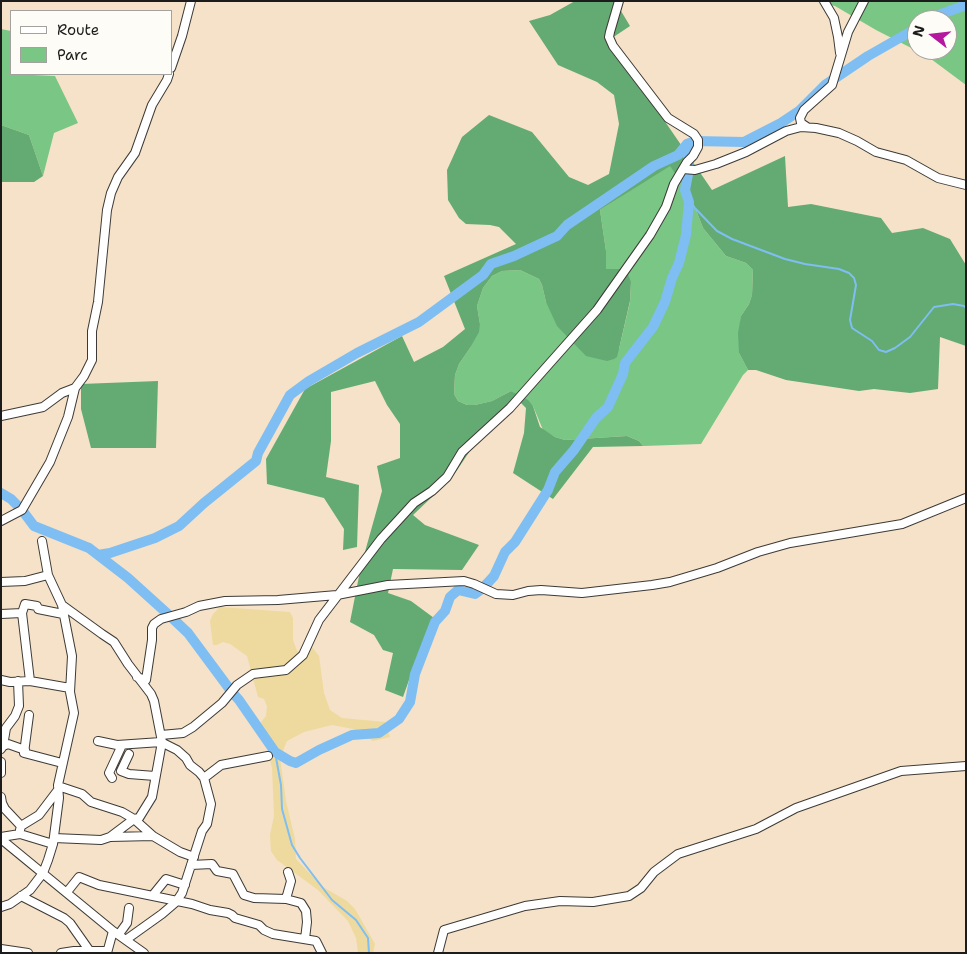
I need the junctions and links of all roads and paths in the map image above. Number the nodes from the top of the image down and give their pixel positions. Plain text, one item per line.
1 (191, 1) edge
2 (619, 1) edge
3 (824, 1) edge
4 (864, 1) edge
5 (840, 56) junction
6 (172, 65) edge
7 (168, 75) edge
8 (807, 127) junction
9 (683, 169) junction
10 (966, 185) edge
11 (75, 388) junction
12 (1, 416) edge
13 (966, 498) edge
14 (1, 521) edge
15 (42, 541) dead end
16 (48, 575) junction
17 (1, 582) edge
18 (337, 595) junction
19 (62, 605) junction
20 (22, 613) junction
21 (1, 614) edge
22 (63, 614) junction
23 (137, 678) junction
24 (1, 680) edge
25 (18, 681) junction
26 (30, 681) junction
27 (70, 688) junction
28 (29, 715) dead end
29 (162, 739) junction
30 (98, 742) dead end
31 (122, 745) junction
32 (2, 748) edge
33 (25, 750) junction
34 (130, 754) dead end
35 (268, 756) dead end
36 (1, 762) edge
37 (62, 763) junction
38 (966, 766) edge
39 (1, 773) edge
40 (155, 776) junction
41 (112, 778) dead end
42 (204, 778) junction
43 (58, 788) junction
44 (1, 797) edge
45 (134, 819) junction
46 (20, 830) junction
47 (153, 836) junction
48 (1, 838) edge
49 (110, 838) junction
50 (53, 841) junction
51 (192, 862) junction
52 (288, 872) dead end
53 (43, 873) junction
54 (185, 885) junction
55 (67, 892) junction
56 (153, 895) junction
57 (21, 896) junction
58 (286, 899) junction
59 (176, 902) junction
60 (1, 907) edge
61 (129, 908) dead end
62 (116, 932) junction
63 (127, 939) junction
64 (306, 939) junction
65 (1, 950) edge
66 (89, 950) junction
67 (107, 952) edge
68 (28, 953) edge
69 (61, 953) edge
70 (144, 953) edge
71 (322, 953) edge
72 (438, 953) edge

1 - 6 street
2 - 9 street
3 - 5 street
4 - 5 street
5 - 8 street
7 - 11 street
8 - 9 street
8 - 10 street
9 - 18 street
11 - 12 street
11 - 14 street
13 - 18 street
15 - 16 street
16 - 17 street
16 - 19 street
18 - 23 street
18 - 29 street
19 - 22 street
19 - 23 street
20 - 21 street
20 - 22 street
20 - 26 street
22 - 27 street
23 - 29 street
24 - 25 street
25 - 26 street
25 - 32 street
26 - 27 street
27 - 37 street
28 - 33 street
29 - 31 street
29 - 40 street
29 - 42 street
30 - 31 street
31 - 41 street
32 - 33 street
33 - 37 street
34 - 40 street
35 - 42 street
36 - 39 street
37 - 43 street
38 - 72 street
40 - 45 street
42 - 51 street
43 - 45 street
43 - 46 street
43 - 50 street
44 - 46 street
45 - 47 street
45 - 49 street
46 - 48 street
46 - 50 street
47 - 49 street
47 - 51 street
48 - 53 street
49 - 50 street
50 - 53 street
51 - 54 street
51 - 58 street
52 - 58 street
53 - 55 street
53 - 57 street
54 - 56 street
54 - 59 street
55 - 56 street
55 - 62 street
56 - 59 street
57 - 60 street
57 - 66 street
58 - 64 street
59 - 63 street
59 - 64 street
61 - 62 street
62 - 63 street
62 - 67 street
63 - 70 street
64 - 71 street
65 - 68 street
66 - 67 street
66 - 69 street

